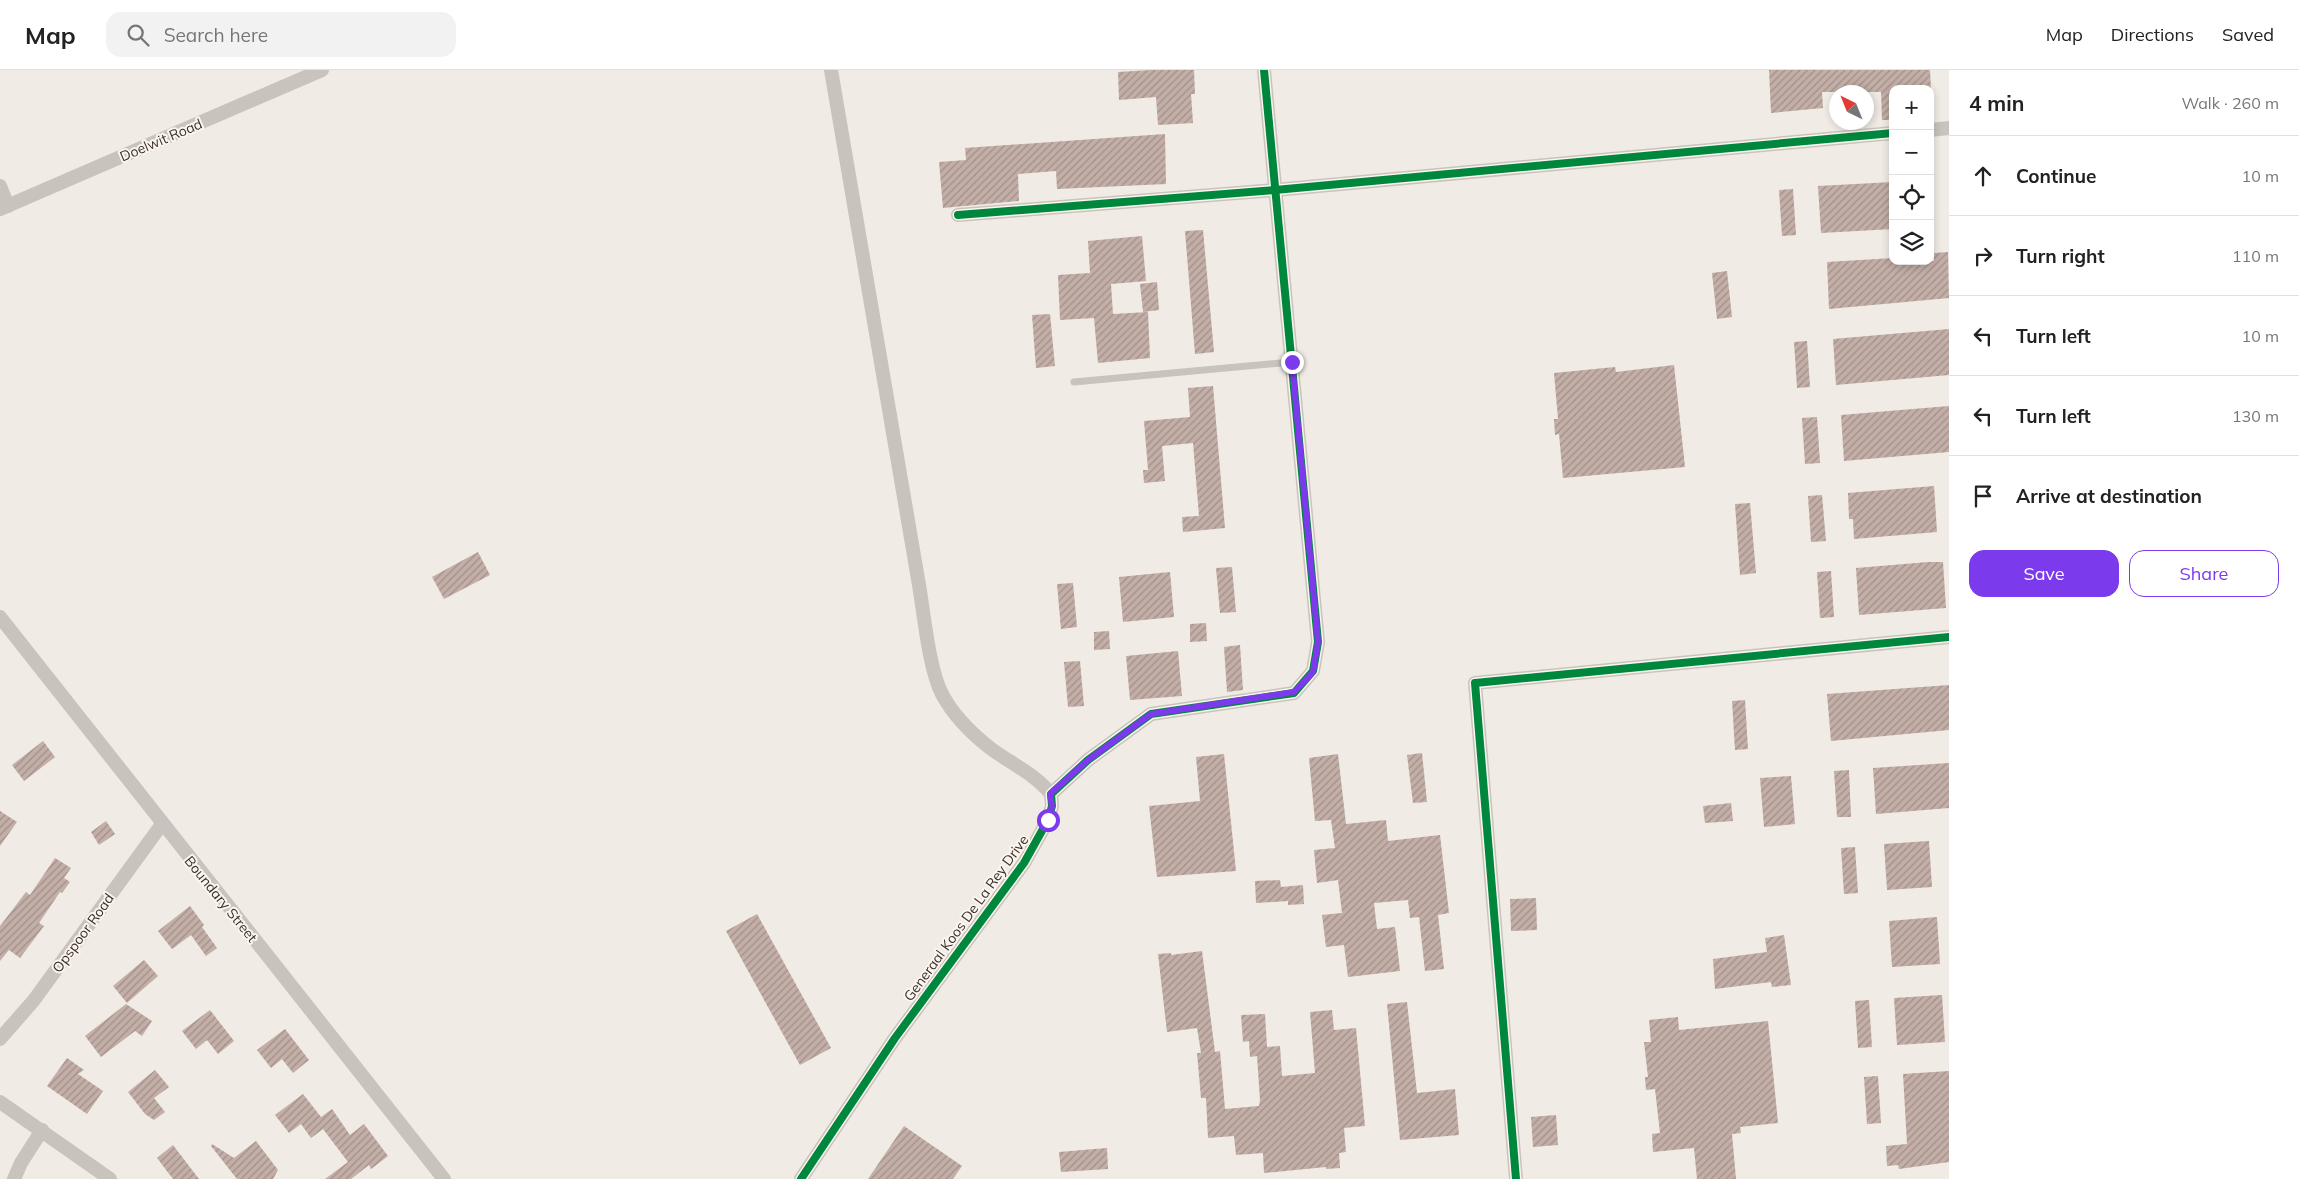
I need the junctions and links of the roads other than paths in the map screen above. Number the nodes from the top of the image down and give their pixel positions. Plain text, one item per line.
1 (322, 70) edge
2 (831, 70) edge
3 (1264, 70) edge
4 (1949, 128) edge
5 (1934, 130) edge
6 (1889, 133) edge
7 (0, 186) edge
8 (1275, 190) junction
9 (4, 208) edge
10 (958, 216) dead end
11 (1292, 362) junction
12 (1074, 382) dead end
13 (0, 617) edge
14 (1949, 637) edge
15 (1050, 794) junction
16 (162, 824) junction
17 (0, 1039) edge
18 (0, 1102) edge
19 (42, 1130) junction
20 (14, 1179) edge
21 (110, 1179) edge
22 (444, 1179) edge
23 (801, 1179) edge
24 (1516, 1179) edge

1 - 9 street, Doelwit Road
2 - 15 street
3 - 8 street
4 - 5 street
6 - 8 street
7 - 9 street
8 - 10 street
8 - 11 street
11 - 12 lane
11 - 15 street
13 - 16 street, Boundary Street
14 - 24 street
15 - 23 street, Generaal Koos De La Rey Drive
16 - 17 street, Opspoor Road
16 - 22 street, Boundary Street
18 - 19 street
19 - 20 street
19 - 21 street

